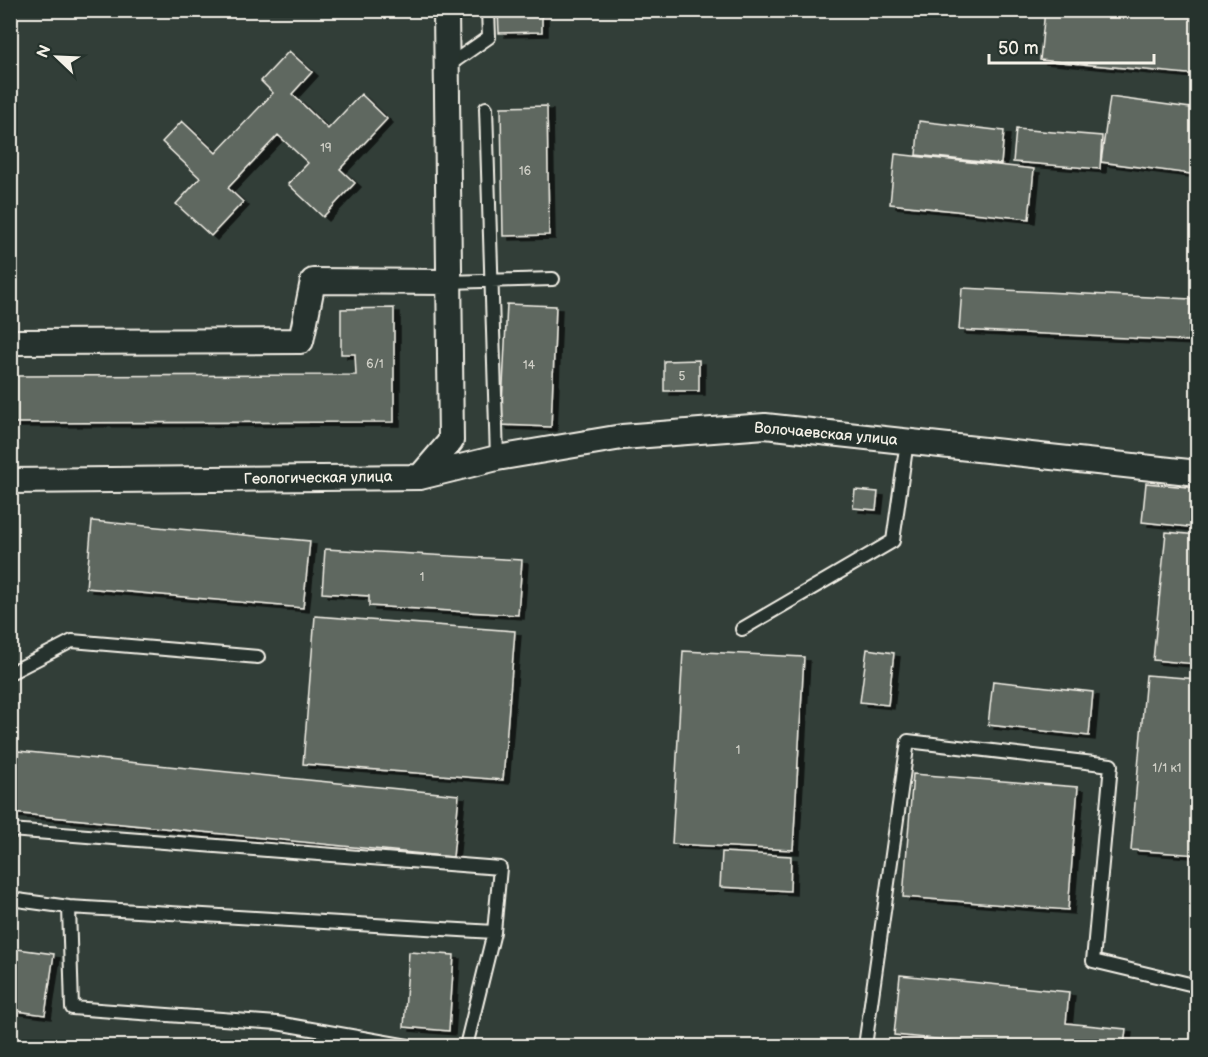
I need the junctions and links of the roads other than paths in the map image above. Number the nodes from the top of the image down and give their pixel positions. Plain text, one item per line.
1 (446, 10) edge
2 (488, 10) edge
3 (446, 68) junction
4 (486, 108) dead end
5 (553, 279) dead end
6 (494, 281) junction
7 (448, 282) junction
8 (10, 342) edge
9 (907, 441) junction
10 (497, 458) junction
11 (1197, 473) edge
12 (420, 477) junction
13 (10, 481) edge
14 (742, 629) dead end
15 (258, 657) dead end
16 (10, 673) edge
17 (10, 830) edge
18 (10, 899) edge
19 (69, 907) junction
20 (494, 932) junction
21 (1197, 986) edge
22 (408, 1047) edge
23 (466, 1047) edge
24 (865, 1047) edge

1 - 3 street
2 - 3 lane
3 - 7 street
4 - 6 lane
5 - 6 lane
6 - 7 lane
6 - 10 lane
7 - 8 street
7 - 12 street
9 - 10 street, Волочаевская улица
9 - 11 street, Волочаевская улица
9 - 14 lane
10 - 12 street, Волочаевская улица
12 - 13 street, Геологическая улица
15 - 16 lane
17 - 20 lane
18 - 19 lane
19 - 20 lane
19 - 22 lane
20 - 23 lane
21 - 24 lane

